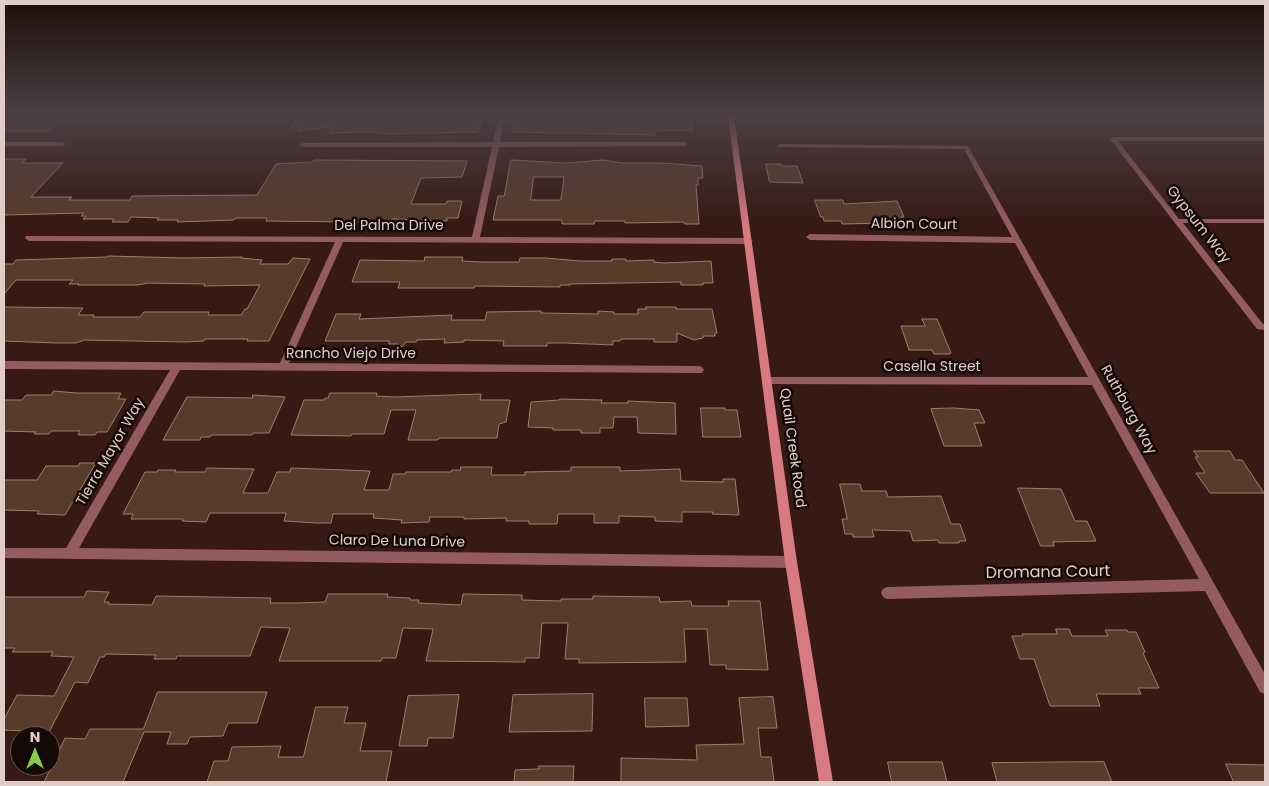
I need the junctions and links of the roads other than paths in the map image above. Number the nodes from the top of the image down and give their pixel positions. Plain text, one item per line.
1 (493, 153) edge
2 (736, 153) edge
3 (970, 153) edge
4 (1123, 153) edge
5 (1177, 221) junction
6 (1265, 221) edge
7 (810, 237) dead end
8 (29, 238) dead end
9 (340, 240) junction
10 (475, 240) junction
11 (1018, 240) junction
12 (749, 241) junction
13 (1263, 327) edge
14 (4, 365) edge
15 (177, 366) junction
16 (283, 367) junction
17 (699, 370) dead end
18 (767, 381) junction
19 (1096, 381) junction
20 (4, 553) edge
21 (70, 553) junction
22 (791, 562) junction
23 (1209, 585) junction
24 (887, 592) dead end
25 (1265, 687) edge
26 (826, 782) edge

1 - 10 street
2 - 12 street, Quail Creek Road
3 - 11 street, Ruthburg Way
4 - 5 street, Gypsum Way
5 - 6 street
5 - 13 street, Gypsum Way
7 - 11 street, Albion Court
8 - 9 street, Del Palma Drive
9 - 10 street, Del Palma Drive
9 - 16 street
10 - 12 street, Del Palma Drive
11 - 19 street, Ruthburg Way
12 - 18 street, Quail Creek Road
14 - 15 street, Rancho Viejo Drive
15 - 16 street, Rancho Viejo Drive
15 - 21 street, Tierra Mayor Way
16 - 17 street, Rancho Viejo Drive
18 - 19 street, Casella Street
18 - 22 street, Quail Creek Road
19 - 23 street, Ruthburg Way
20 - 21 street, Claro De Luna Drive
21 - 22 street, Claro De Luna Drive
22 - 26 street, Quail Creek Road
23 - 24 street, Dromana Court
23 - 25 street, Ruthburg Way

